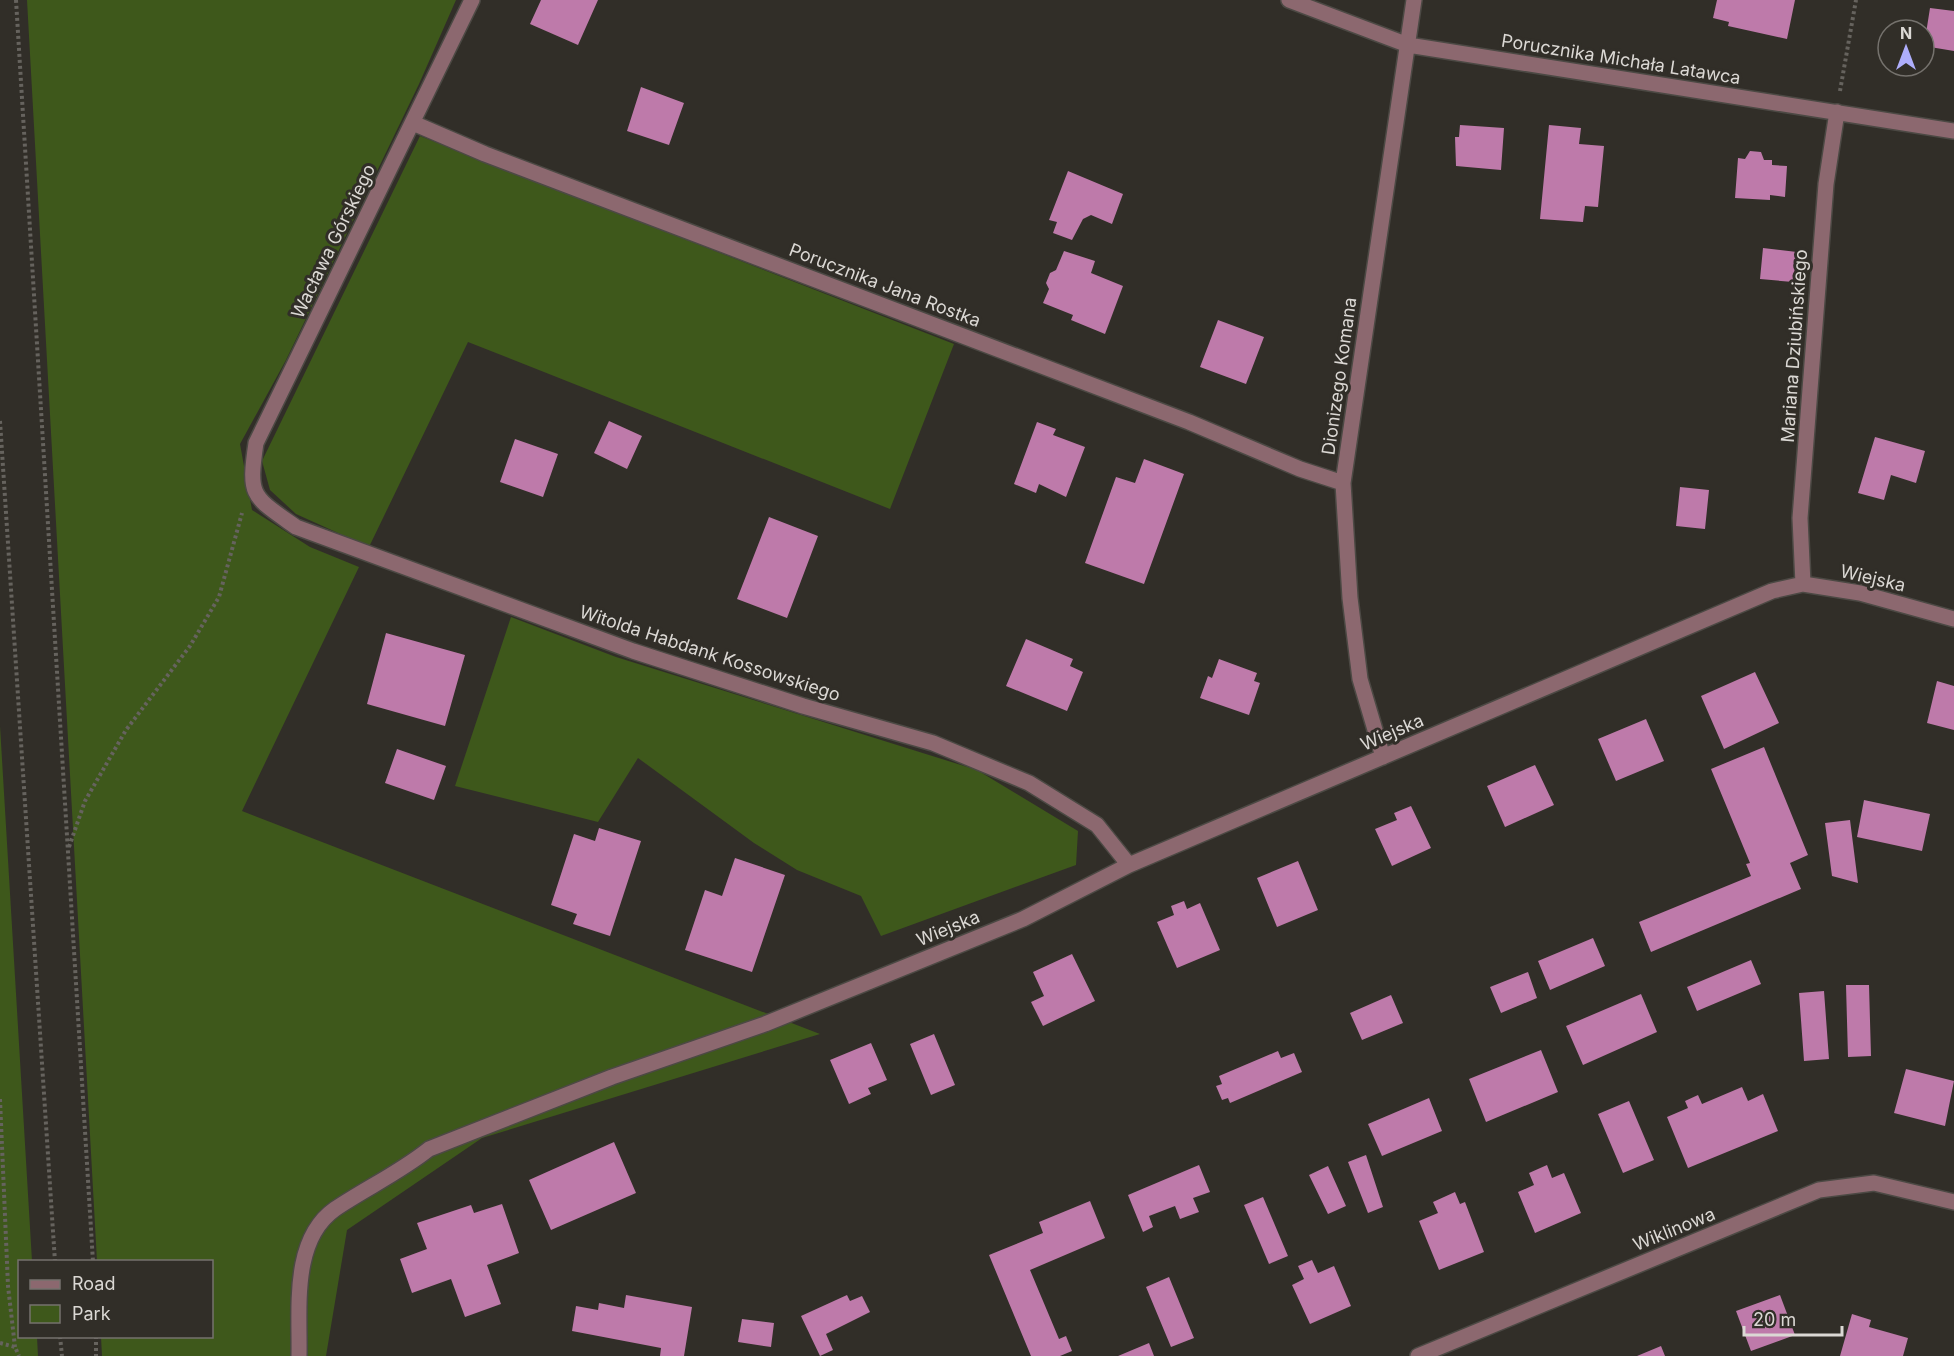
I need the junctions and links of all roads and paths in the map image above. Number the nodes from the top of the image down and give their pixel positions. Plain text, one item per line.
1 (16, 0) edge
2 (472, 0) edge
3 (1289, 0) edge
4 (1414, 0) edge
5 (1856, 0) edge
6 (1408, 45) junction
7 (1837, 112) junction
8 (413, 123) junction
9 (1954, 131) edge
10 (0, 421) edge
11 (250, 479) junction
12 (1343, 483) junction
13 (1803, 584) junction
14 (1954, 619) edge
15 (1383, 757) junction
16 (68, 850) junction
17 (1129, 865) junction
18 (0, 1099) edge
19 (1954, 1202) edge
20 (55, 1260) edge
21 (93, 1260) edge
22 (60, 1338) edge
23 (96, 1338) edge
24 (0, 1344) edge
25 (15, 1347) junction
26 (19, 1356) edge
27 (62, 1356) edge
28 (96, 1356) edge
29 (299, 1356) edge
30 (1418, 1356) edge

1 - 16 path
2 - 8 street, Wacława Górskiego
3 - 6 street, Porucznika Michała Latawca
4 - 6 street, Dionizego Komana
5 - 7 path
6 - 7 street, Porucznika Michała Latawca
6 - 12 street, Dionizego Komana
7 - 9 street, Porucznika Michała Latawca
7 - 13 street, Mariana Dziubińskiego
8 - 11 street, Wacława Górskiego
8 - 12 street, Porucznika Jana Rostka
10 - 20 path
11 - 16 path
11 - 17 street, Witolda Habdank Kossowskiego
12 - 15 street, Dionizego Komana
13 - 14 street, Wiejska
13 - 15 street, Wiejska
15 - 17 street, Wiejska
16 - 21 path
17 - 29 street, Wiejska
18 - 25 path
19 - 30 street, Wiklinowa
22 - 27 path
23 - 28 path
24 - 25 path
25 - 26 path

